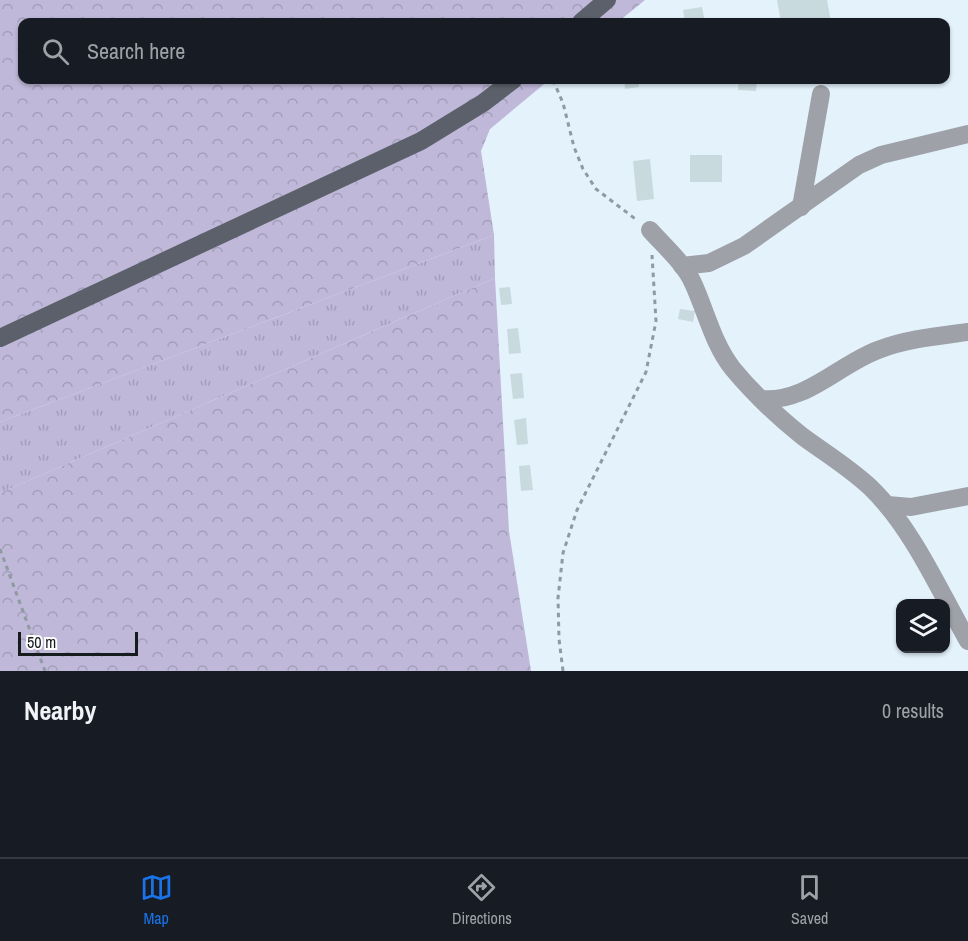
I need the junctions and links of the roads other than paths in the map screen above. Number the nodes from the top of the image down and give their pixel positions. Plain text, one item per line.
1 (607, 0) edge
2 (586, 18) edge
3 (508, 84) edge
4 (821, 94) dead end
5 (968, 134) edge
6 (801, 207) junction
7 (650, 230) road end
8 (682, 266) junction
9 (968, 332) edge
10 (0, 338) edge
11 (761, 399) junction
12 (968, 496) edge
13 (886, 505) junction
14 (968, 641) edge

1 - 2 main road
3 - 10 main road
4 - 6 lane
5 - 6 lane
6 - 8 lane
7 - 8 lane
8 - 11 lane
9 - 11 lane
11 - 13 lane
12 - 13 lane
13 - 14 lane

